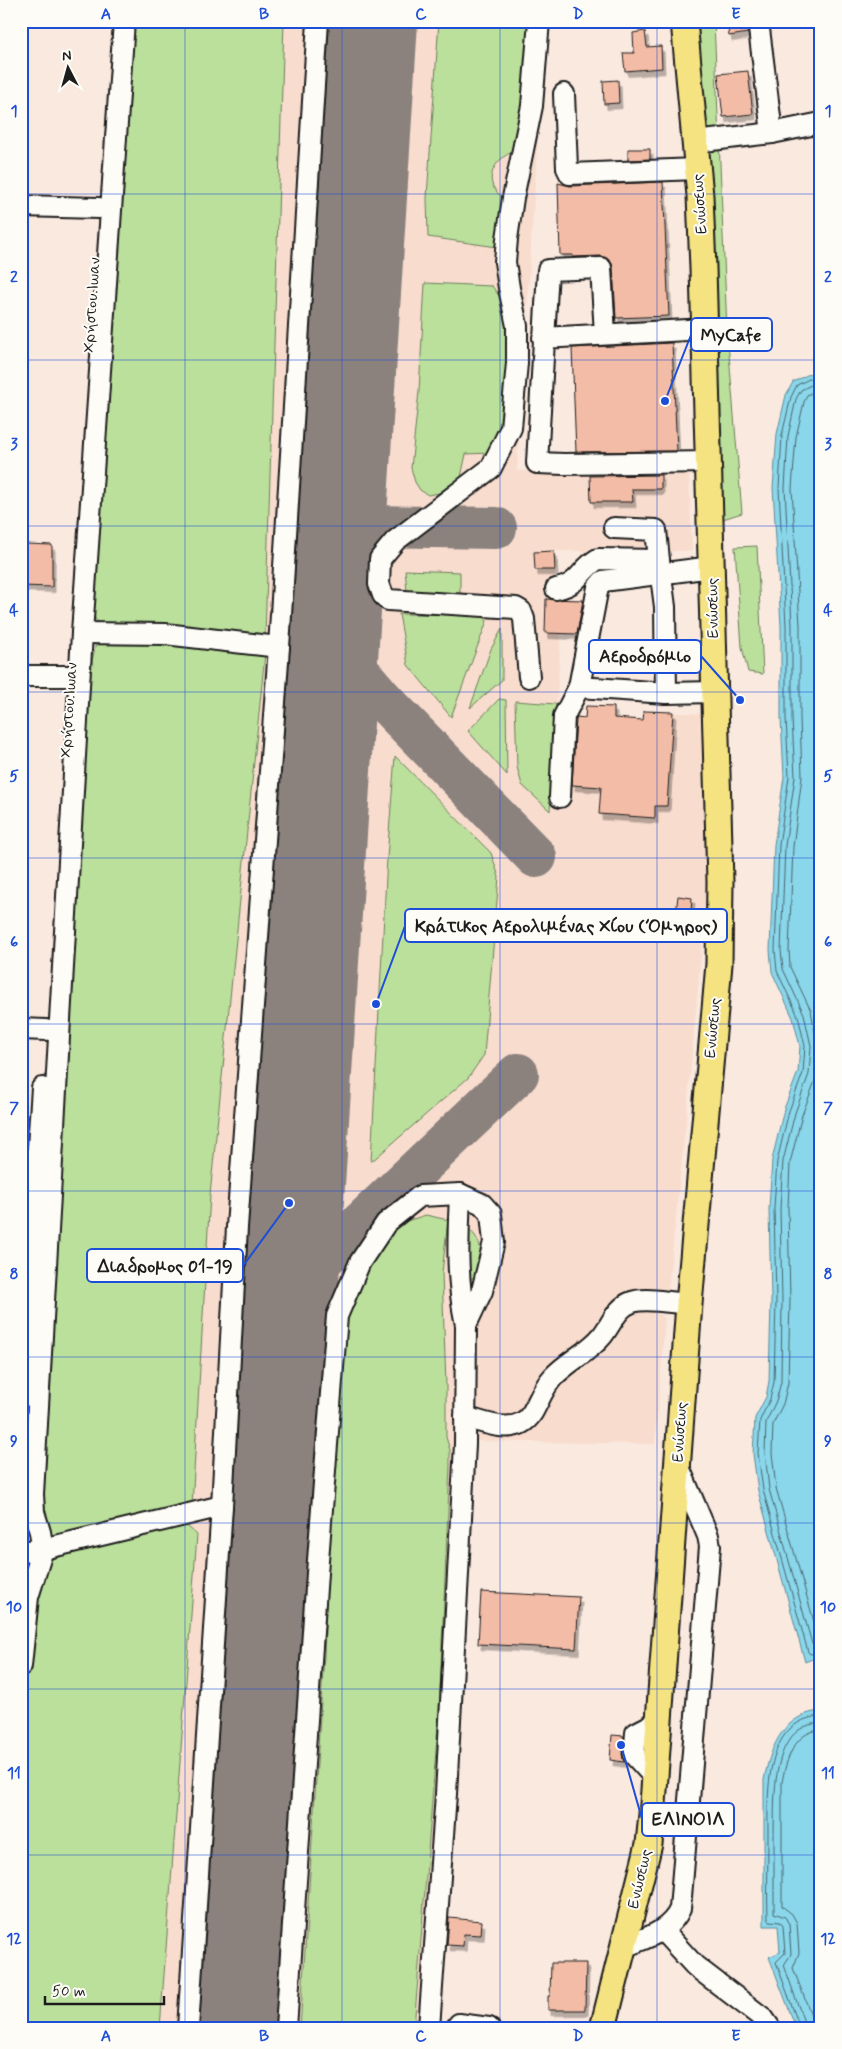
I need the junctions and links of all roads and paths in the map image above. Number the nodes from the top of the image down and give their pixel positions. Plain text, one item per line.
1 (111, 21) edge
2 (124, 21) edge
3 (318, 21) edge
4 (539, 21) edge
5 (684, 21) edge
6 (758, 21) edge
7 (564, 94) dead end
8 (821, 122) edge
9 (772, 133) junction
10 (695, 142) junction
11 (697, 169) junction
12 (21, 206) edge
13 (99, 208) junction
14 (705, 329) junction
15 (605, 334) junction
16 (543, 338) junction
17 (710, 462) junction
18 (614, 528) dead end
19 (661, 566) junction
20 (712, 566) junction
21 (556, 589) dead end
22 (82, 633) junction
23 (279, 647) junction
24 (21, 676) edge
25 (71, 676) junction
26 (529, 678) dead end
27 (579, 687) junction
28 (715, 692) junction
29 (666, 693) junction
30 (560, 797) dead end
31 (21, 1029) edge
32 (46, 1030) junction
33 (460, 1194) junction
34 (689, 1304) junction
35 (466, 1325) junction
36 (21, 1398) edge
37 (465, 1417) junction
38 (678, 1465) junction
39 (222, 1506) junction
40 (43, 1549) junction
41 (21, 1552) edge
42 (21, 1666) edge
43 (662, 1930) junction
44 (624, 1947) junction
45 (188, 2028) edge
46 (286, 2028) edge
47 (429, 2028) edge
48 (456, 2028) edge
49 (489, 2028) edge
50 (603, 2028) edge
51 (770, 2028) edge

1 - 13 street, Χρήστου.Ιωαν
2 - 22 street
3 - 23 street
4 - 26 street
5 - 10 main road, Ενώσεως
6 - 9 street
7 - 11 street
8 - 9 street
9 - 10 street
10 - 11 main road, Ενώσεως
11 - 14 main road, Ενώσεως
12 - 13 street
13 - 25 street, Χρήστου.Ιωαν
14 - 15 street
14 - 17 main road, Ενώσεως
15 - 16 street
15 - 16 street
16 - 17 street
17 - 20 main road, Ενώσεως
18 - 19 street
19 - 20 street
19 - 21 street
19 - 27 street
19 - 29 street
20 - 28 main road, Ενώσεως
22 - 23 street
22 - 40 street
23 - 39 street
24 - 25 street
25 - 32 street, Χρήστου.Ιωαν
27 - 29 street
27 - 30 street
28 - 29 street
28 - 34 main road, Ενώσεως
31 - 32 street
32 - 36 street, Χρήστου.Ιωαν
33 - 35 street
33 - 35 street
33 - 46 street
34 - 37 street
34 - 38 main road, Ενώσεως
35 - 37 street
37 - 47 street
38 - 43 street
38 - 44 main road, Ενώσεως
39 - 40 street
39 - 45 street
40 - 41 street
40 - 42 street
43 - 44 street
43 - 51 street
44 - 50 main road, Ενώσεως
48 - 49 street

